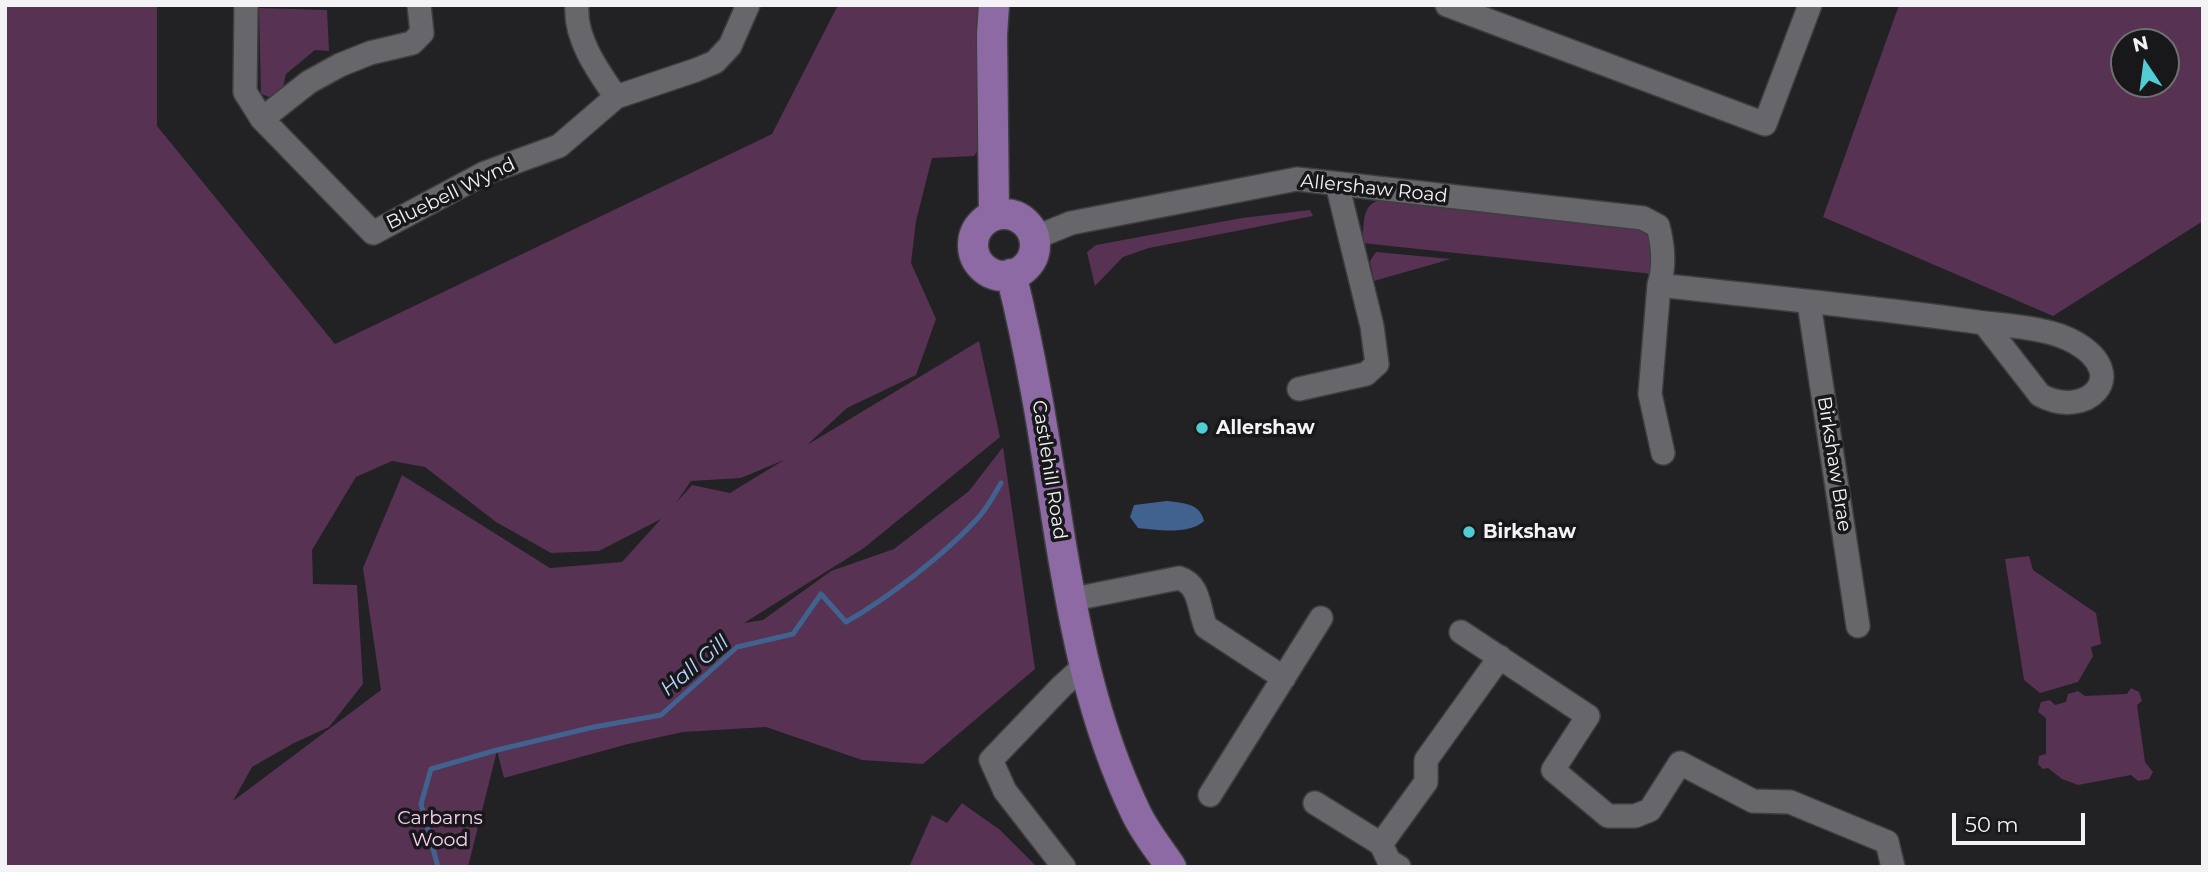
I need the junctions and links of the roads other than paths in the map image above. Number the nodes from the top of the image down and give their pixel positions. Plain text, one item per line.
1 (246, 5) edge
2 (419, 5) edge
3 (577, 5) edge
4 (748, 5) edge
5 (993, 5) edge
6 (1447, 5) edge
7 (1810, 5) edge
8 (616, 97) junction
9 (262, 119) junction
10 (1337, 184) junction
11 (1016, 224) junction
12 (1011, 275) junction
13 (1659, 285) junction
14 (1809, 303) junction
15 (1984, 323) junction
16 (1299, 389) dead end
17 (1663, 453) dead end
18 (1069, 600) junction
19 (1321, 618) dead end
20 (1858, 626) dead end
21 (1461, 632) dead end
22 (1500, 657) junction
23 (1083, 667) junction
24 (1284, 678) junction
25 (1210, 795) dead end
26 (1315, 803) dead end
27 (1381, 844) junction
28 (1064, 867) edge
29 (1171, 867) edge
30 (1399, 867) edge
31 (1893, 867) edge

1 - 9 street, Bluebell Wynd
2 - 9 street
3 - 8 street
4 - 8 street, Bluebell Wynd
5 - 11 main road
6 - 7 street
8 - 9 street, Bluebell Wynd
10 - 11 street, Allershaw Road
10 - 13 street, Allershaw Road
10 - 16 street
11 - 12 main road
11 - 12 main road
12 - 18 main road, Castlehill Road
13 - 14 street
13 - 17 street
14 - 15 street
14 - 20 street, Birkshaw Brae
15 - 15 street
18 - 23 main road, Castlehill Road
18 - 24 street
19 - 24 street
21 - 22 street
22 - 27 street
22 - 31 street
23 - 28 street
23 - 29 main road, Castlehill Road
24 - 25 street
26 - 27 street
27 - 30 street

